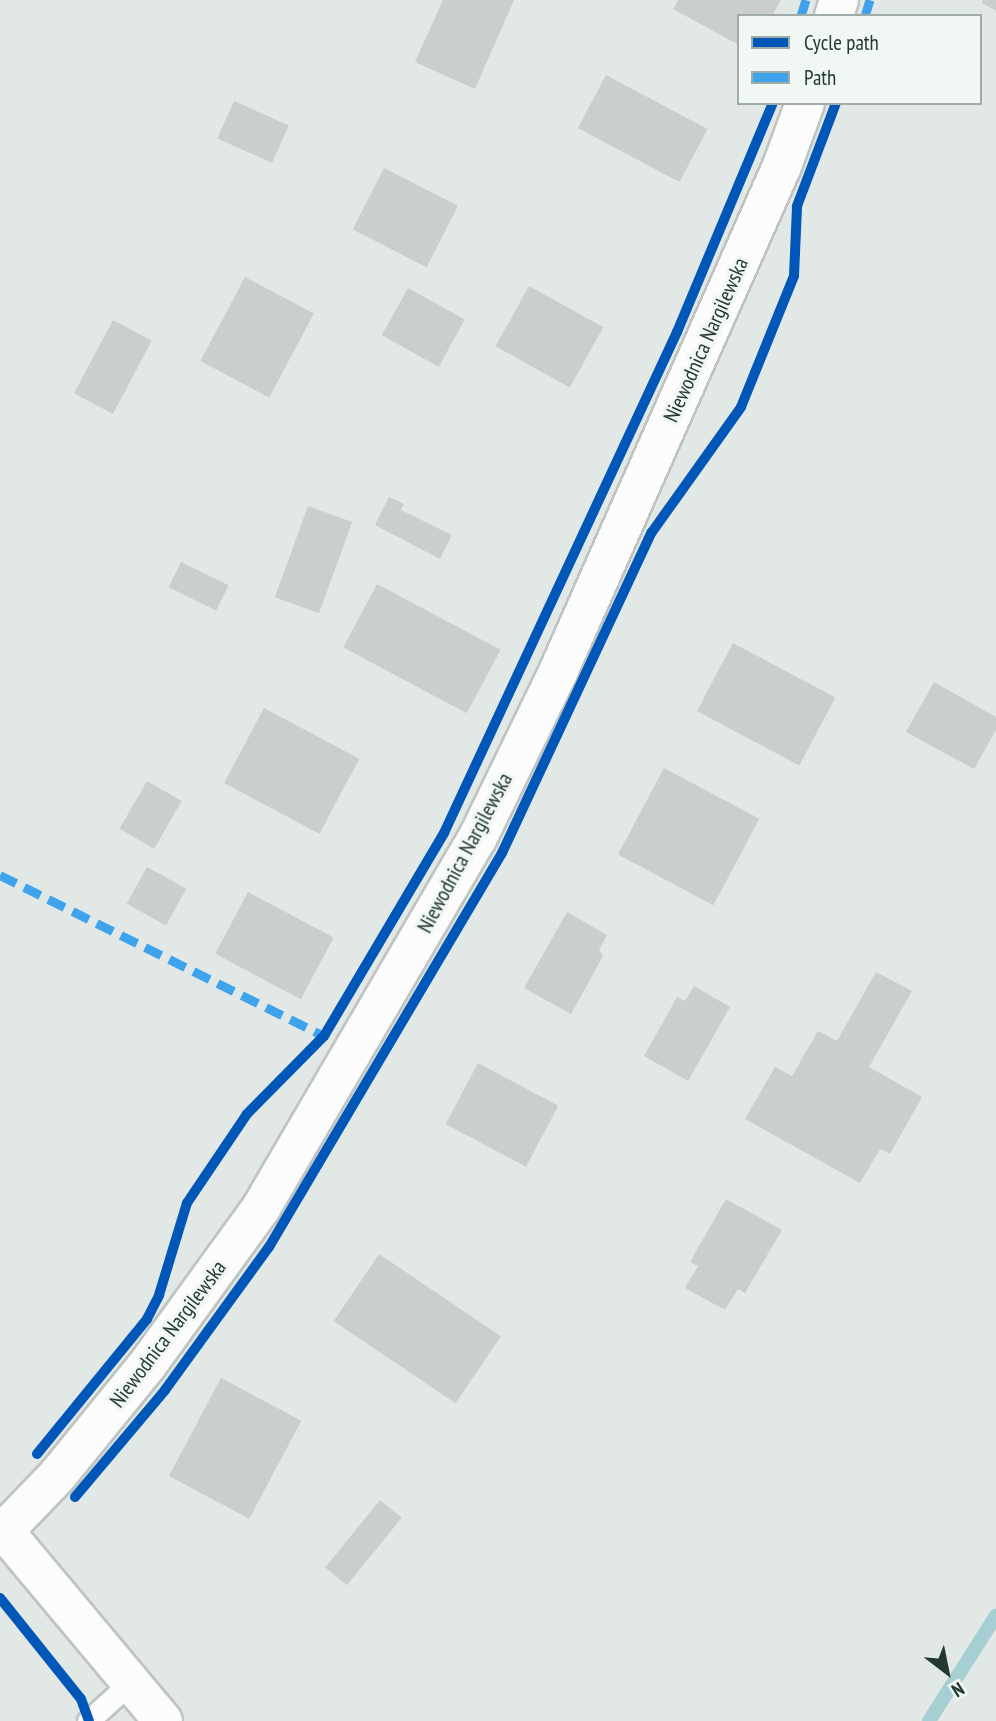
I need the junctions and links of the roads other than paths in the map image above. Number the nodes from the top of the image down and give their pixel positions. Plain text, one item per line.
1 (804, 105) edge
2 (2, 1529) edge
3 (131, 1682) junction
4 (88, 1721) edge
5 (163, 1721) edge

1 - 2 street, Niewodnica Nargilewska
2 - 3 street
3 - 4 lane
3 - 5 street

